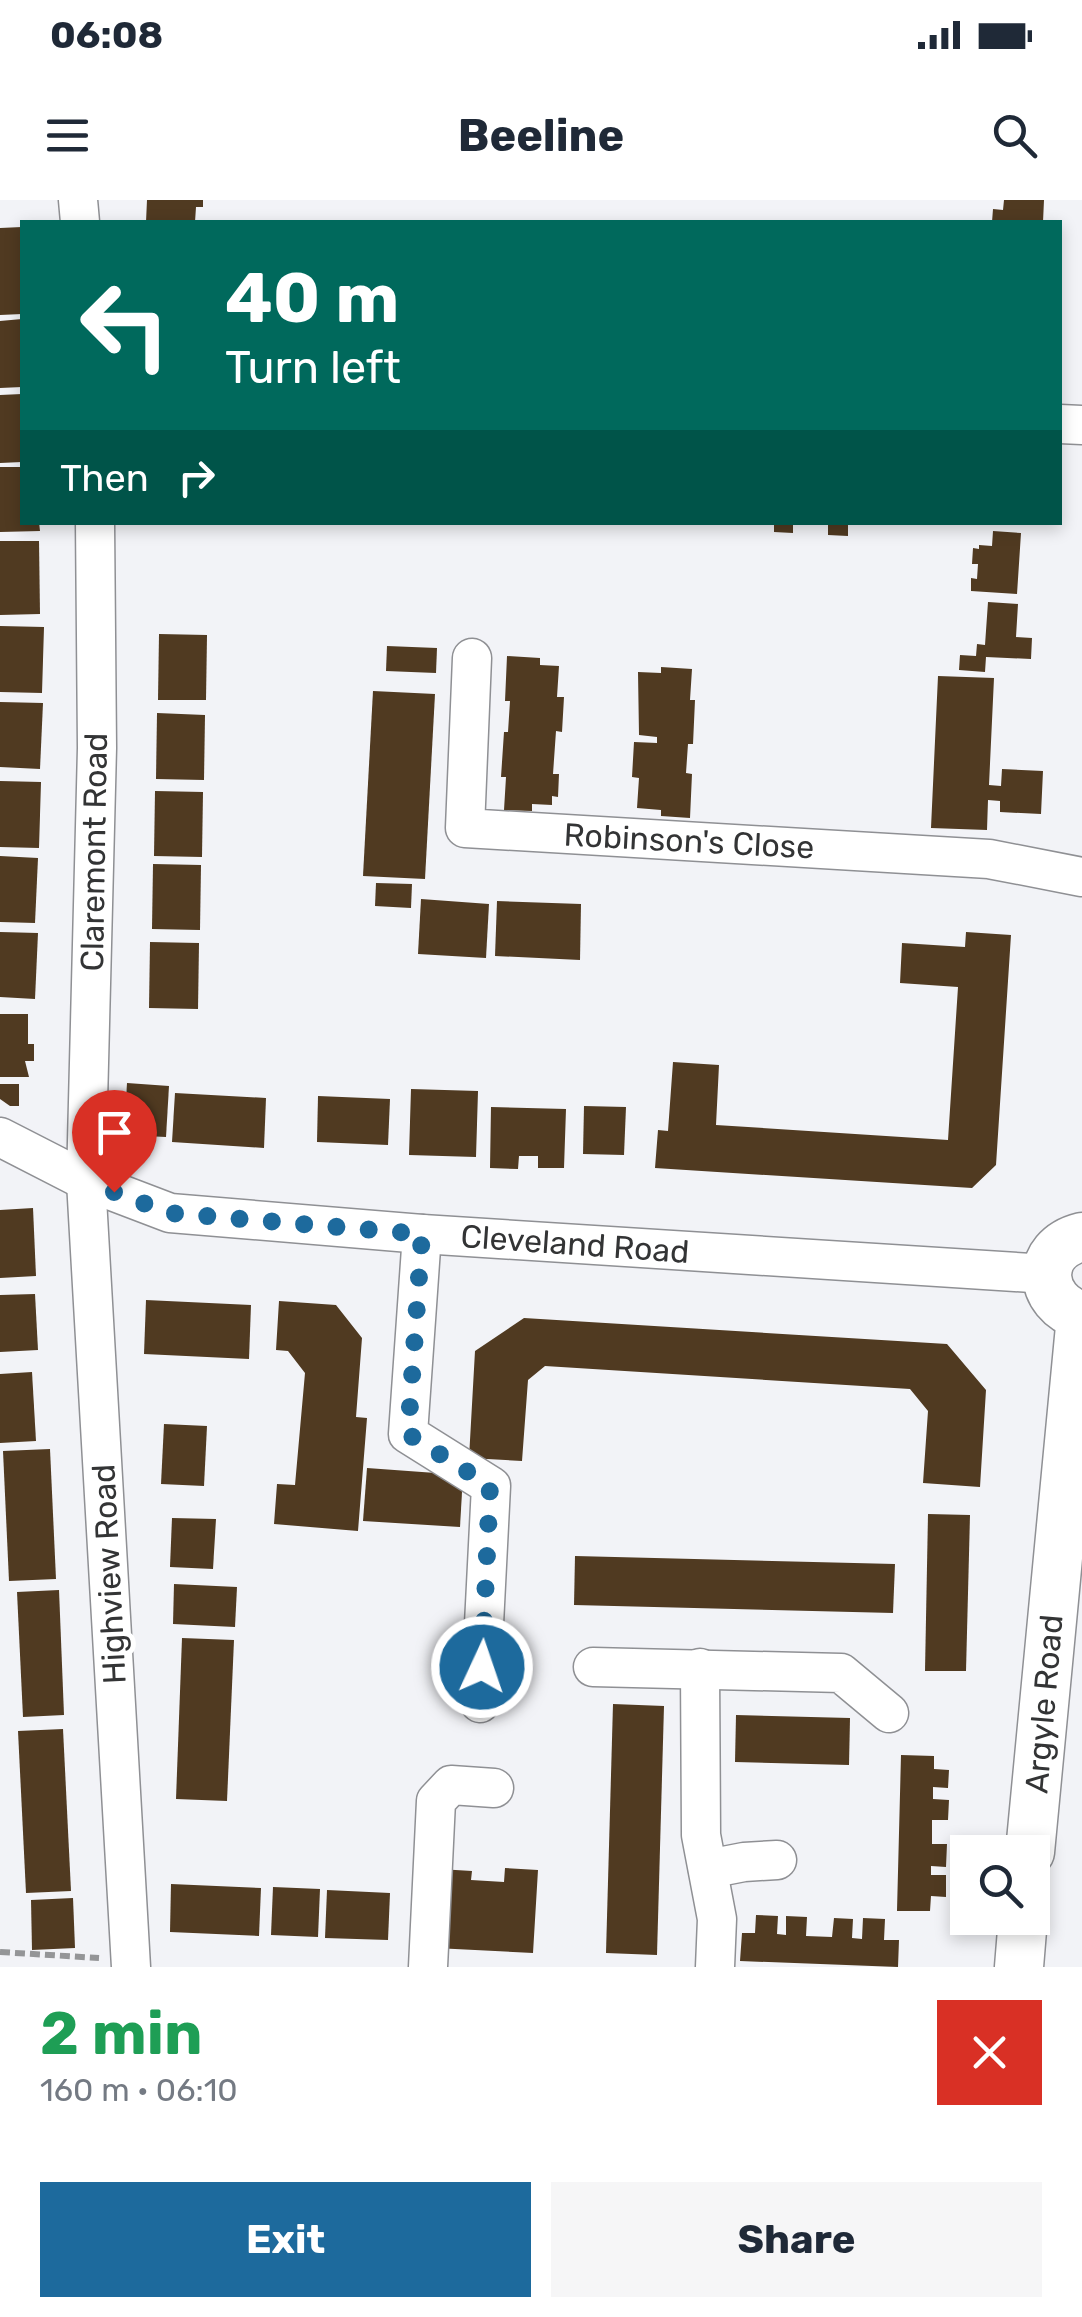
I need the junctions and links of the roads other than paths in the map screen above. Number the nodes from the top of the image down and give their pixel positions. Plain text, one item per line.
1 (95, 525) edge
2 (472, 658) dead end
3 (1082, 877) edge
4 (0, 1138) edge
5 (86, 1181) junction
6 (422, 1234) junction
7 (1082, 1238) edge
8 (1046, 1274) junction
9 (1082, 1316) edge
10 (593, 1668) dead end
11 (700, 1668) junction
12 (480, 1704) dead end
13 (889, 1713) dead end
14 (494, 1788) dead end
15 (1032, 1835) edge
16 (777, 1860) dead end
17 (708, 1869) junction
18 (1021, 1935) edge
19 (131, 1963) edge
20 (428, 1967) edge
21 (715, 1967) edge
22 (1018, 1967) edge

1 - 5 street, Claremont Road
2 - 3 street, Robinson's Close
4 - 5 street, Cleveland Road
5 - 6 street, Cleveland Road
5 - 19 street, Highview Road
6 - 8 street, Cleveland Road
6 - 12 street
7 - 8 main road
8 - 9 main road, Argyle Road
9 - 15 main road, Argyle Road
10 - 11 street
11 - 13 street
11 - 17 street
14 - 20 street
16 - 17 street
17 - 21 street
18 - 22 main road

